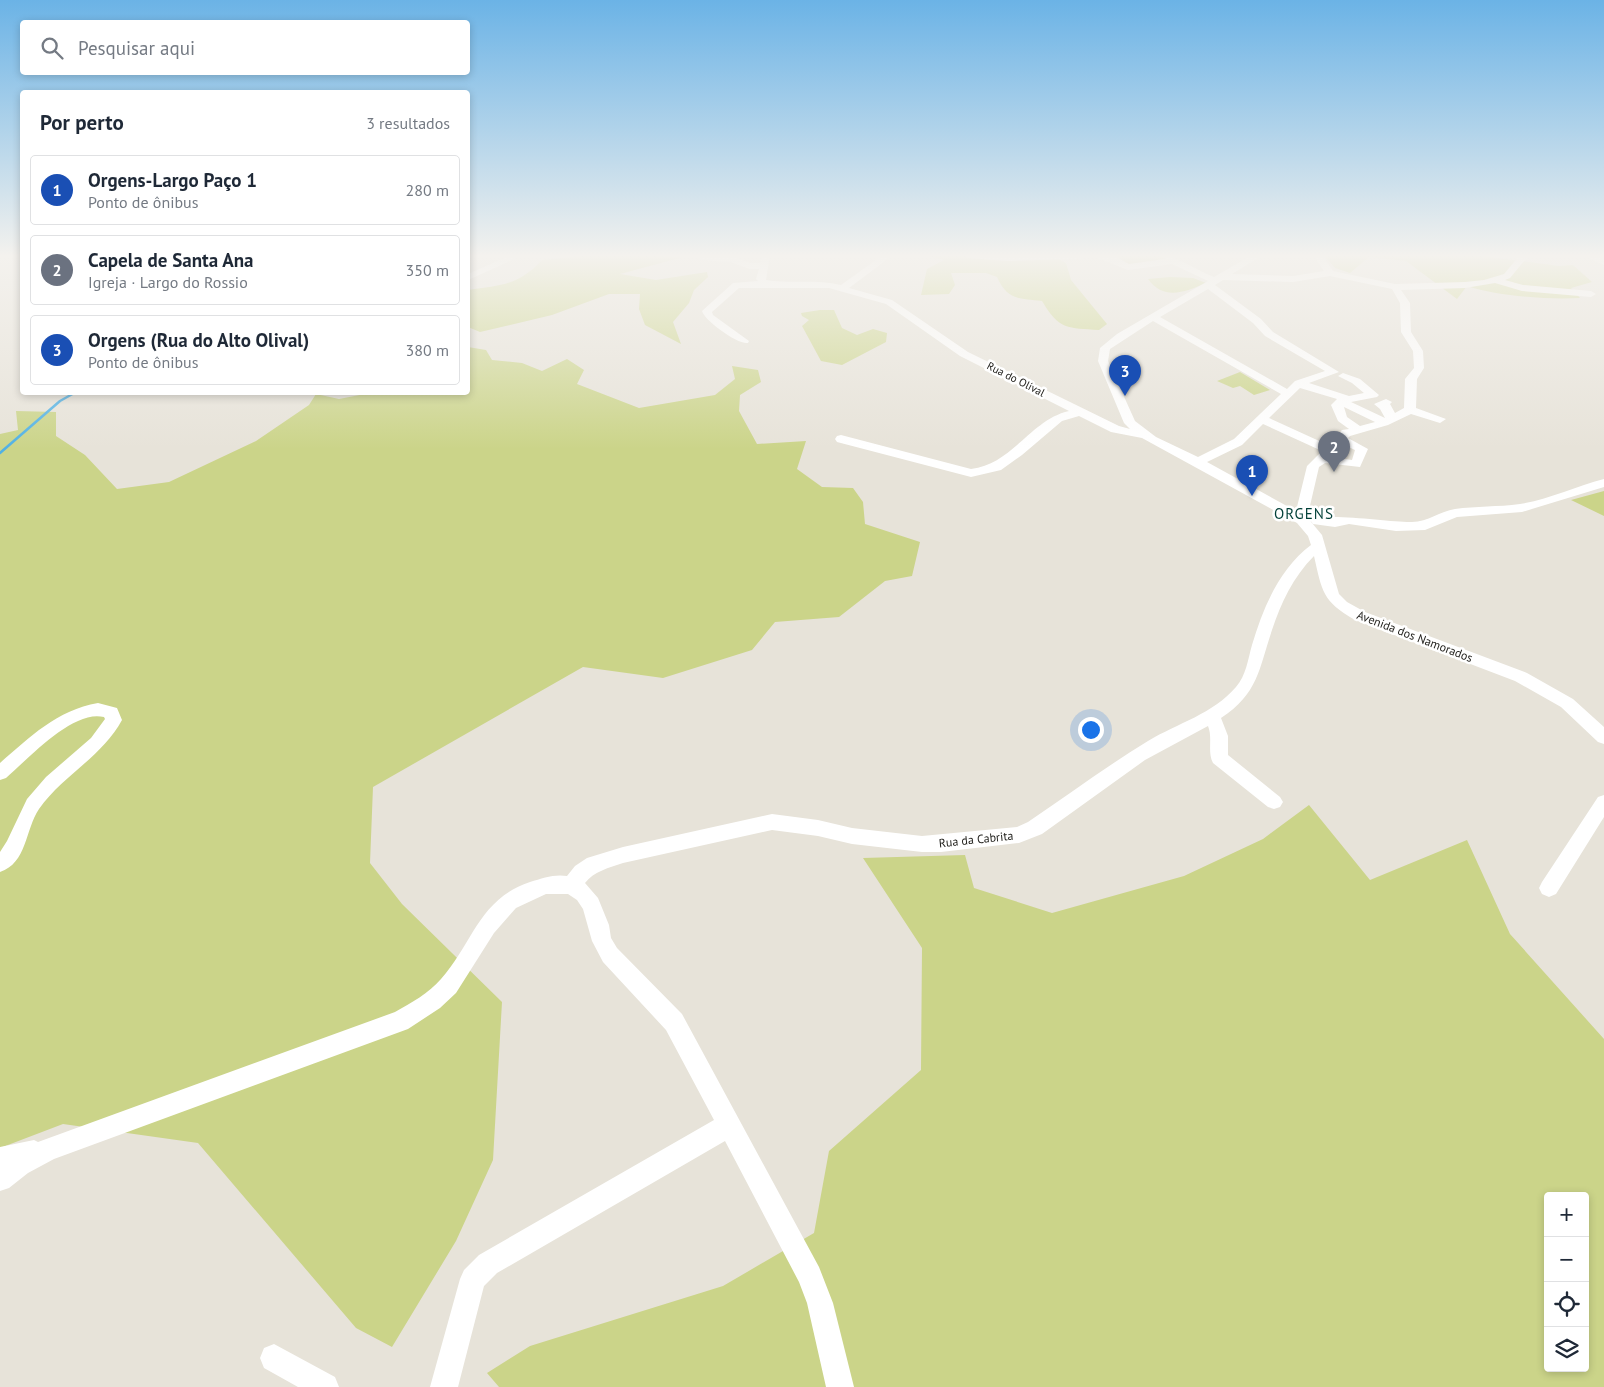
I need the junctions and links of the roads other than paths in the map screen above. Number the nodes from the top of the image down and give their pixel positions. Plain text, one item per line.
1 (713, 320) edge
2 (915, 320) edge
3 (1148, 320) edge
4 (1158, 320) edge
5 (1255, 320) edge
6 (1406, 320) edge
7 (744, 341) dead end
8 (1338, 374) junction
9 (1299, 384) junction
10 (1288, 394) junction
11 (1343, 400) junction
12 (1373, 401) junction
13 (1410, 410) junction
14 (1081, 412) junction
15 (1261, 419) junction
16 (1440, 419) dead end
17 (1098, 421) junction
18 (1384, 422) junction
19 (1130, 423) junction
20 (1356, 424) junction
21 (1142, 435) junction
22 (1340, 439) junction
23 (841, 440) dead end
24 (1325, 454) junction
25 (1198, 462) junction
26 (1604, 484) edge
27 (1281, 508) junction
28 (1302, 510) junction
29 (1317, 533) junction
30 (1212, 717) junction
31 (1604, 737) edge
32 (0, 773) edge
33 (1274, 802) dead end
34 (1604, 802) edge
35 (0, 864) edge
36 (572, 885) junction
37 (1549, 888) dead end
38 (729, 1125) junction
39 (48, 1149) junction
40 (0, 1159) edge
41 (0, 1179) edge
42 (274, 1358) dead end
43 (325, 1387) edge
44 (444, 1387) edge
45 (840, 1387) edge

1 - 7 street, Rua do Olival
2 - 14 street, Rua do Olival
3 - 19 street
4 - 10 street
5 - 8 street
6 - 13 street
8 - 9 street
8 - 12 street
9 - 10 street
9 - 11 street
10 - 15 street
11 - 12 street
11 - 18 street
11 - 20 street
12 - 18 street
13 - 16 street
13 - 18 street
14 - 17 street, Rua do Olival
14 - 23 street
15 - 24 street
15 - 25 street
17 - 19 street, Rua do Olival
17 - 21 street, Rua do Olival
18 - 20 street
19 - 21 street
20 - 22 street
21 - 25 street
22 - 24 street
22 - 24 street
24 - 28 street
25 - 27 street
26 - 29 street
27 - 28 street
27 - 29 street
28 - 29 street
29 - 30 street, Rua da Cabrita
29 - 31 street, Avenida dos Namorados
30 - 33 street
30 - 36 street, Rua da Cabrita
32 - 35 street
34 - 37 street
36 - 38 street
36 - 39 street
38 - 44 street
38 - 45 street
39 - 40 street
39 - 41 street
42 - 43 street

